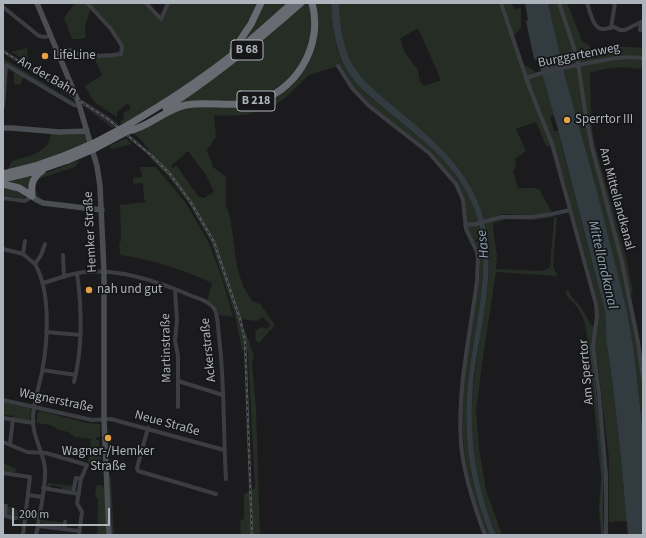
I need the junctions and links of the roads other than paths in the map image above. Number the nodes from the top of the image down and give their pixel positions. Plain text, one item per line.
1 (38, 3) edge
2 (87, 3) edge
3 (146, 3) edge
4 (168, 3) edge
5 (261, 3) edge
6 (292, 3) edge
7 (301, 3) edge
8 (312, 3) edge
9 (501, 3) edge
10 (558, 3) edge
11 (588, 3) edge
12 (615, 3) edge
13 (3, 7) edge
14 (642, 21) edge
15 (610, 28) junction
16 (643, 30) edge
17 (49, 34) junction
18 (58, 55) junction
19 (643, 58) edge
20 (227, 59) junction
21 (4, 64) edge
22 (578, 65) junction
23 (338, 66) dead end
24 (526, 78) junction
25 (3, 95) edge
26 (3, 106) edge
27 (79, 106) junction
28 (3, 128) edge
29 (128, 128) junction
30 (137, 128) junction
31 (87, 131) junction
32 (67, 158) junction
33 (35, 166) junction
34 (45, 168) junction
35 (3, 169) edge
36 (3, 174) edge
37 (3, 179) edge
38 (3, 184) edge
39 (32, 196) junction
40 (3, 198) edge
41 (102, 210) junction
42 (570, 210) junction
43 (465, 225) junction
44 (25, 241) dead end
45 (45, 244) dead end
46 (3, 249) edge
47 (23, 254) junction
48 (63, 255) dead end
49 (35, 264) junction
50 (104, 272) junction
51 (77, 273) junction
52 (64, 277) junction
53 (43, 284) junction
54 (175, 289) junction
55 (46, 332) junction
56 (81, 335) junction
57 (42, 370) junction
58 (76, 375) junction
59 (643, 378) edge
60 (178, 381) junction
61 (74, 382) dead end
62 (223, 395) junction
63 (3, 400) edge
64 (34, 406) junction
65 (178, 407) dead end
66 (3, 418) edge
67 (13, 419) junction
68 (104, 420) junction
69 (33, 423) junction
70 (148, 428) junction
71 (3, 442) edge
72 (10, 444) junction
73 (224, 450) junction
74 (42, 453) junction
75 (3, 473) edge
76 (81, 479) junction
77 (226, 479) dead end
78 (43, 488) junction
79 (73, 493) junction
80 (78, 494) junction
81 (216, 494) dead end
82 (28, 495) junction
83 (42, 497) junction
84 (3, 506) edge
85 (4, 515) edge
86 (20, 518) dead end
87 (65, 522) dead end
88 (38, 526) junction
89 (64, 529) junction
90 (80, 533) edge
91 (23, 535) edge
92 (36, 535) edge
93 (110, 535) edge
94 (485, 535) edge
95 (606, 535) edge

1 - 17 main road, Hemker Straße
2 - 18 street
3 - 4 street
5 - 20 highway
6 - 20 highway, B 68
7 - 30 highway, B 68
8 - 30 highway, B 218
9 - 24 street, Burggartenweg
10 - 22 street, Am Mittellandkanal
11 - 15 street
12 - 15 street
13 - 17 street
14 - 15 street
14 - 16 street
17 - 18 main road, Hemker Straße
18 - 27 main road, Hemker Straße
19 - 22 street, Burggartenweg
20 - 29 highway, B 68
21 - 25 street, An der Bahn
21 - 27 street, An der Bahn
22 - 24 street, Burggartenweg
22 - 59 street, Am Mittellandkanal
23 - 43 street
24 - 42 street, Am Sperrtor
25 - 26 street, An der Bahn
27 - 31 main road, Hemker Straße
28 - 31 main road
29 - 30 highway, B 218
29 - 32 highway, B 68, bridge
31 - 41 main road, Hemker Straße
32 - 33 highway, B 68
32 - 34 highway, B 68
33 - 35 highway, B 68
33 - 36 highway, B 68
34 - 37 highway, B 68
34 - 39 highway, B 68
38 - 39 highway
39 - 40 street
39 - 41 main road
41 - 50 main road, Hemker Straße
42 - 43 street
42 - 95 street, Am Sperrtor
43 - 94 street
44 - 47 street
45 - 49 street
46 - 47 street
47 - 49 street
48 - 52 street
49 - 53 street
50 - 51 street
50 - 54 street
50 - 68 main road, Hemker Straße
51 - 52 street
51 - 56 street
52 - 53 street
53 - 55 street
54 - 60 street, Martinstraße
54 - 62 street, Ackerstraße
55 - 56 street
55 - 57 street
56 - 58 street
57 - 58 street
57 - 64 street
58 - 61 street
60 - 62 street, Ackerstraße
60 - 65 street, Martinstraße
62 - 73 street, Ackerstraße
63 - 64 street, Wagnerstraße
64 - 68 street, Wagnerstraße
64 - 69 street
66 - 67 street
67 - 69 street
67 - 72 street
68 - 70 street, Neue Straße
68 - 93 main road, Hemker Straße
69 - 74 street
70 - 73 street, Neue Straße
70 - 81 street
71 - 72 street
72 - 74 street
73 - 77 street, Ackerstraße
74 - 76 street
74 - 78 street
75 - 82 street
76 - 79 street
76 - 80 street
78 - 79 street
78 - 83 street
79 - 80 street
80 - 90 street
82 - 83 street
82 - 91 street
83 - 88 street
84 - 85 street
85 - 86 street
87 - 89 street
88 - 89 street
88 - 92 street
89 - 90 street

